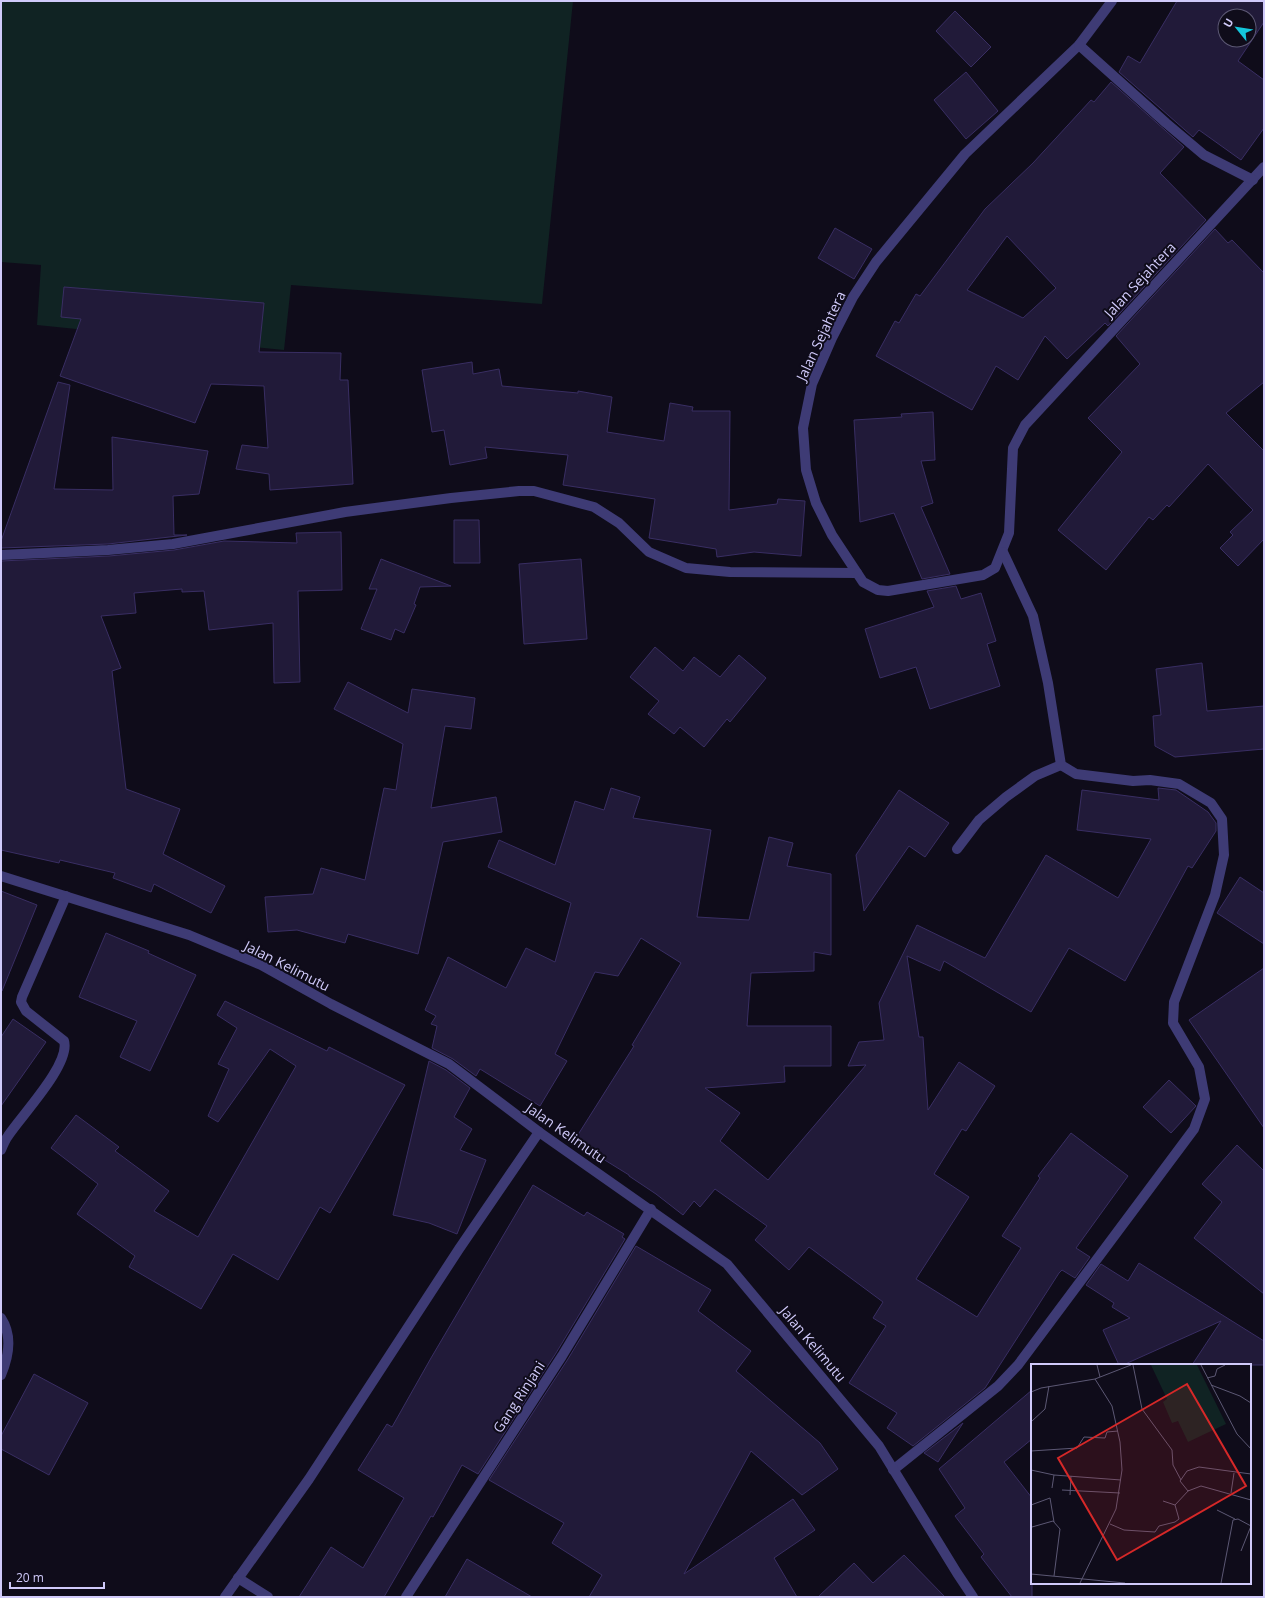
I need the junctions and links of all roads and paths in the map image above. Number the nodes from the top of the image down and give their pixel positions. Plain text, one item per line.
1 (1112, 1) edge
2 (1079, 44) junction
3 (1264, 167) edge
4 (1253, 180) junction
5 (1003, 552) junction
6 (1, 555) edge
7 (857, 573) junction
8 (1061, 765) junction
9 (957, 849) dead end
10 (1, 876) edge
11 (66, 896) junction
12 (539, 1132) junction
13 (1, 1150) edge
14 (651, 1210) junction
15 (1, 1318) edge
16 (1, 1375) edge
17 (893, 1470) junction
18 (238, 1578) junction
19 (225, 1597) edge
20 (268, 1597) edge
21 (406, 1597) edge
22 (973, 1597) edge

1 - 2 street, Jalan Sejahtera
2 - 4 street
2 - 7 street, Jalan Sejahtera
3 - 4 street, Jalan Sejahtera
4 - 5 street, Jalan Sejahtera
5 - 7 street, Jalan Sejahtera
5 - 8 street
6 - 7 street
8 - 9 street
8 - 17 street
10 - 11 street, Jalan Kelimutu
11 - 12 street, Jalan Kelimutu
11 - 13 street
12 - 14 street, Jalan Kelimutu
12 - 18 street
14 - 17 street, Jalan Kelimutu
14 - 21 street, Gang Rinjani
15 - 16 street
17 - 22 street, Jalan Kelimutu
18 - 19 street
18 - 20 street

